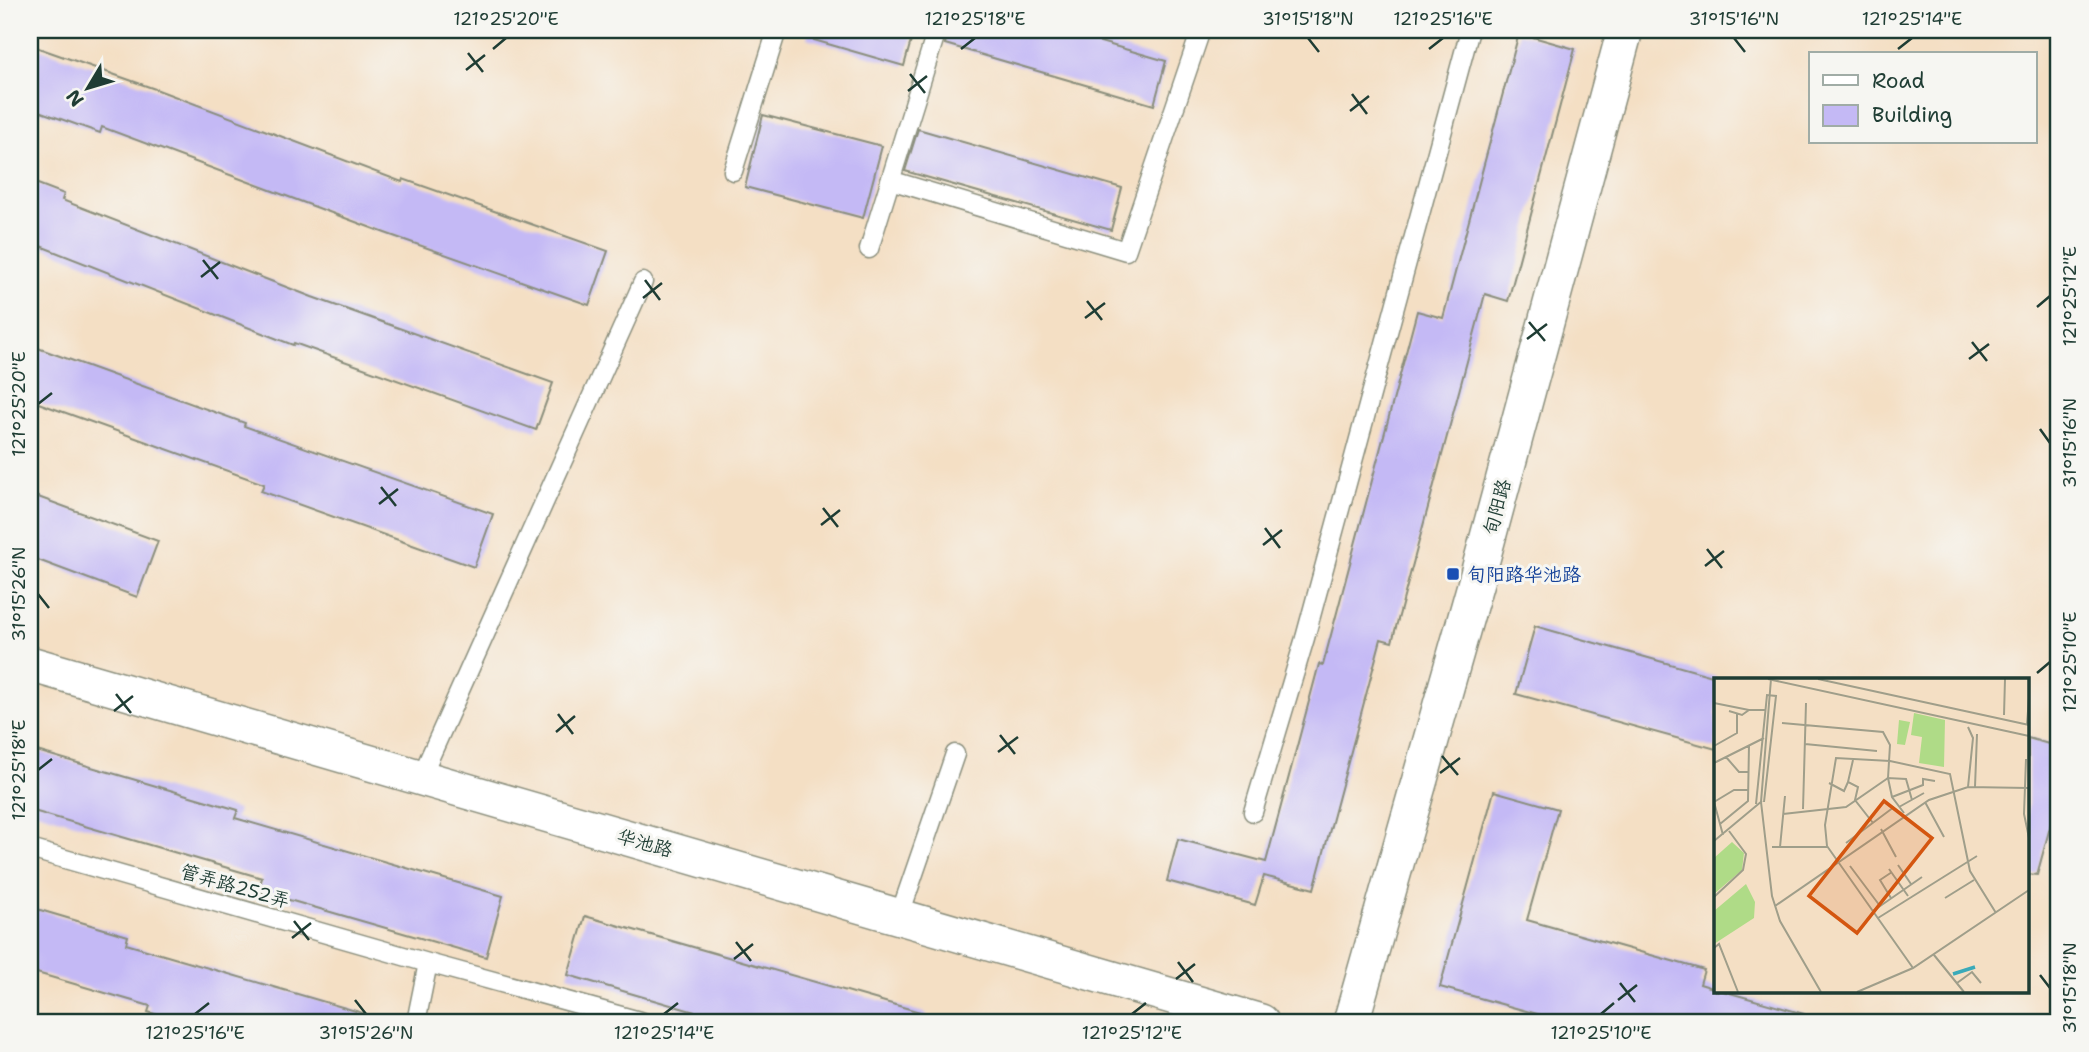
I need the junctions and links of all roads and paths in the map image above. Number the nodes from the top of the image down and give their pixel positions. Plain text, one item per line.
1 (777, 30) edge
2 (937, 30) edge
3 (1201, 30) edge
4 (1470, 30) edge
5 (1625, 30) edge
6 (733, 171) dead end
7 (890, 180) junction
8 (869, 250) dead end
9 (643, 282) dead end
10 (30, 664) edge
11 (954, 754) dead end
12 (421, 777) junction
13 (1253, 812) dead end
14 (30, 849) edge
15 (899, 917) junction
16 (428, 963) junction
17 (416, 1022) edge
18 (643, 1022) edge
19 (1261, 1022) edge
20 (1351, 1022) edge

1 - 6 lane
2 - 7 lane
3 - 7 lane
4 - 13 lane
5 - 20 street, 旬阳路
7 - 8 lane
9 - 12 lane
10 - 12 street, 华池路
11 - 15 lane
12 - 15 street, 华池路
14 - 16 lane, 管弄路252弄
15 - 19 street, 华池路
16 - 17 lane
16 - 18 lane, 管弄路252弄

